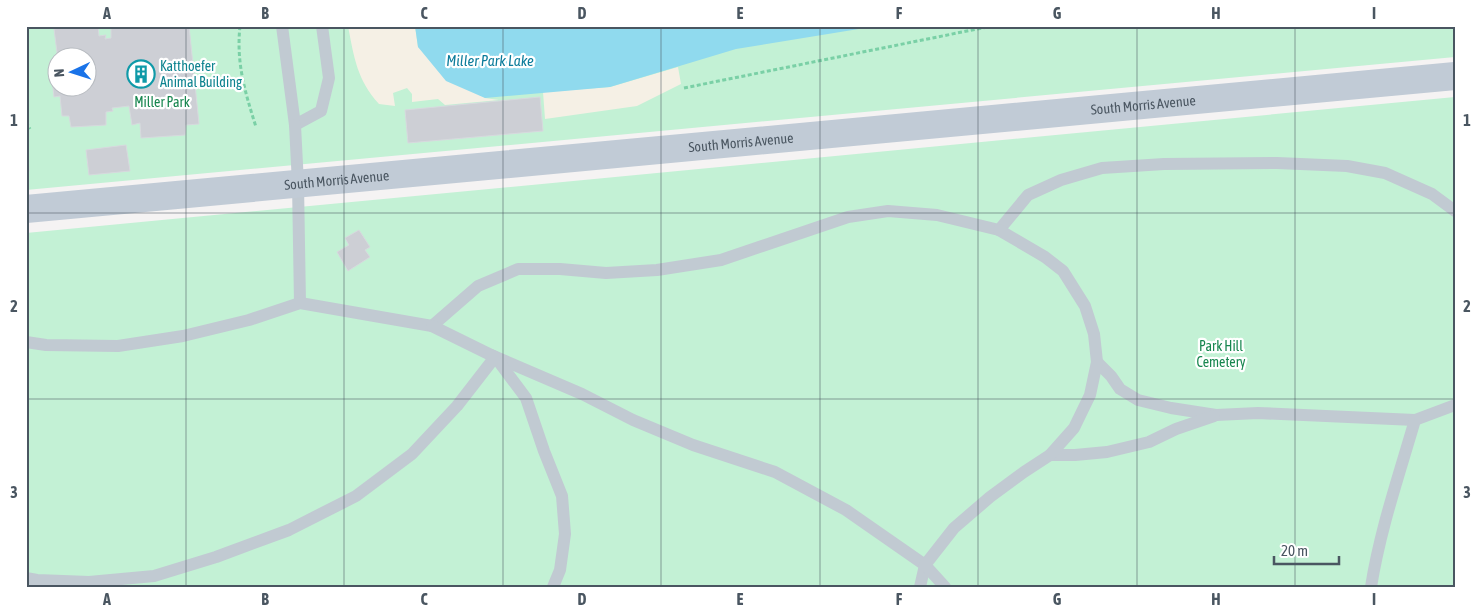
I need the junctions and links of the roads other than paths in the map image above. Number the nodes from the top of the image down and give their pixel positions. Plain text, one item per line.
1 (282, 26) edge
2 (322, 26) edge
3 (1455, 76) edge
4 (295, 125) junction
5 (298, 184) junction
6 (26, 209) edge
7 (1455, 211) edge
8 (999, 230) junction
9 (300, 303) junction
10 (432, 326) junction
11 (26, 342) edge
12 (493, 356) junction
13 (1097, 362) junction
14 (1455, 405) edge
15 (1216, 415) junction
16 (1415, 420) junction
17 (1050, 455) junction
18 (925, 565) junction
19 (154, 576) junction
20 (26, 578) edge
21 (124, 587) edge
22 (553, 587) edge
23 (920, 587) edge
24 (945, 587) edge
25 (1371, 587) edge

1 - 4 lane
2 - 4 lane
3 - 5 main road, South Morris Avenue
4 - 5 lane
5 - 6 main road, South Morris Avenue
5 - 9 lane
7 - 8 lane
8 - 10 lane
8 - 13 lane
9 - 10 lane
9 - 11 lane
10 - 12 lane
12 - 18 lane
12 - 19 lane
12 - 22 lane
13 - 15 lane
13 - 17 lane
14 - 16 lane
15 - 16 lane
15 - 17 lane
16 - 25 lane
17 - 18 lane
18 - 23 lane
18 - 24 lane
19 - 20 lane
19 - 21 lane

